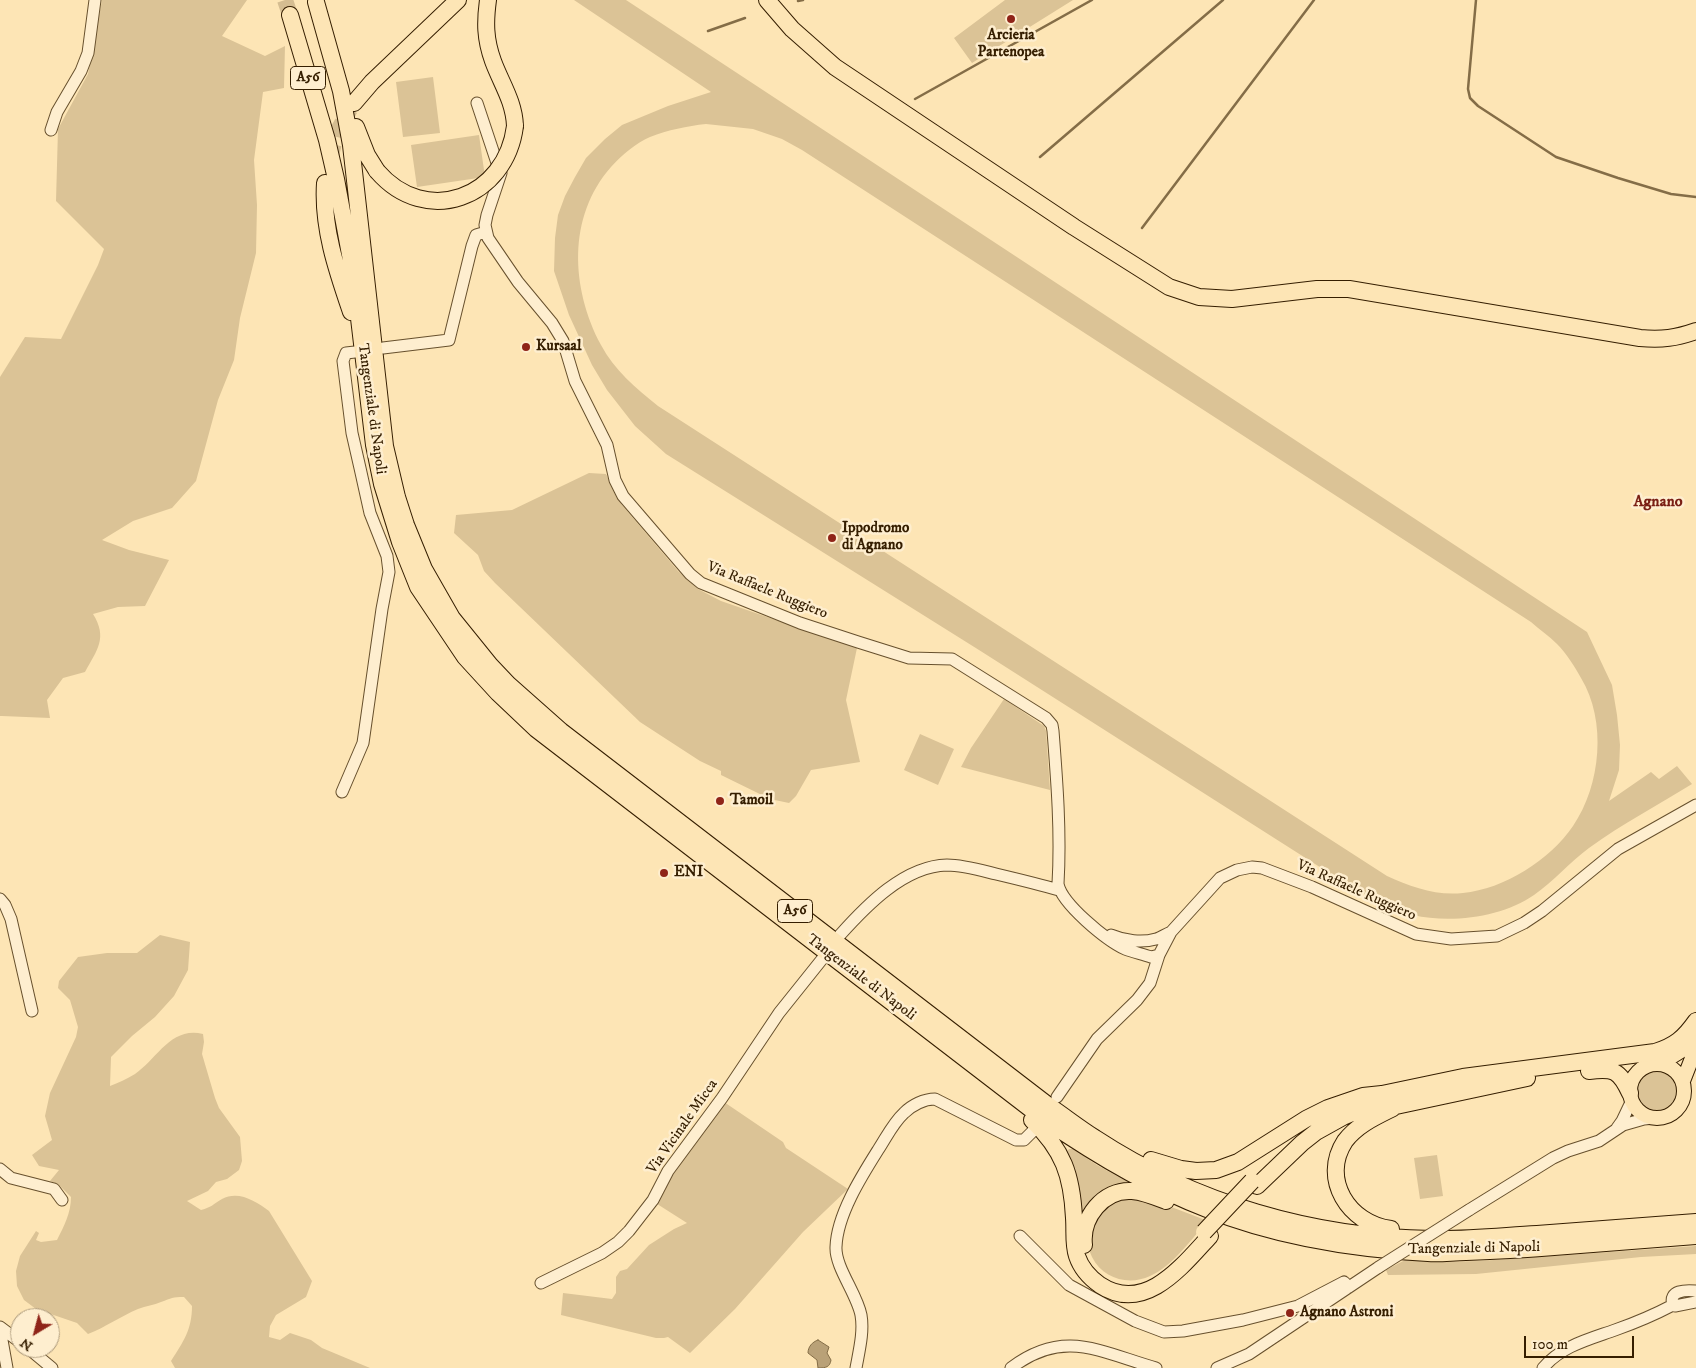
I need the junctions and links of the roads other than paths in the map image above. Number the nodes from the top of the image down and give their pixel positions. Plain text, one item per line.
1 (95, 0) edge
2 (458, 0) edge
3 (488, 0) edge
4 (767, 0) edge
5 (316, 2) dead end
6 (290, 15) tunnel mouth
7 (341, 91) junction
8 (354, 102) tunnel mouth
9 (477, 103) dead end
10 (51, 130) dead end
11 (325, 183) dead end
12 (486, 232) junction
13 (1696, 331) edge
14 (358, 346) junction
15 (382, 348) dead end
16 (342, 792) dead end
17 (1696, 805) edge
18 (1059, 890) junction
19 (0, 900) edge
20 (840, 935) dead end
21 (1154, 951) junction
22 (823, 958) dead end
23 (32, 1011) dead end
24 (1696, 1021) edge
25 (1696, 1028) edge
26 (1696, 1048) edge
27 (1603, 1059) junction
28 (1657, 1064) junction
29 (976, 1067) junction
30 (1682, 1081) junction
31 (1382, 1094) junction
32 (1631, 1096) junction
33 (1053, 1102) junction
34 (1396, 1106) junction
35 (1656, 1118) junction
36 (1617, 1128) junction
37 (1034, 1130) dead end
38 (0, 1169) edge
39 (1255, 1184) junction
40 (62, 1200) dead end
41 (1696, 1222) edge
42 (1258, 1227) junction
43 (1207, 1234) junction
44 (1020, 1236) dead end
45 (1696, 1236) edge
46 (1457, 1240) junction
47 (541, 1283) dead end
48 (1349, 1287) junction
49 (1696, 1291) edge
50 (1696, 1302) edge
51 (1672, 1305) junction
52 (0, 1328) edge
53 (40, 1358) edge
54 (7, 1368) edge
55 (52, 1368) edge
56 (856, 1368) edge
57 (1011, 1368) edge
58 (1156, 1368) edge
59 (1217, 1368) edge
60 (1543, 1368) edge

1 - 10 street
2 - 8 highway
3 - 7 highway, bridge
4 - 13 highway
5 - 7 highway, Tangenziale di Napoli / A56
6 - 14 highway, Tangenziale di Napoli / A56
7 - 33 highway, Tangenziale di Napoli / A56
9 - 12 street
11 - 14 highway
12 - 15 street
12 - 18 street, Via Raffaele Ruggiero
14 - 16 street
14 - 29 highway, Tangenziale di Napoli / A56
17 - 21 street, Via Raffaele Ruggiero
18 - 20 street
18 - 21 street
19 - 23 street
21 - 33 street, Via Raffaele Ruggiero
22 - 47 street, Via Vicinale Micca
24 - 27 highway
25 - 28 main road
26 - 30 main road
27 - 28 highway
27 - 31 highway
28 - 30 main road
28 - 32 main road
29 - 42 highway, Tangenziale di Napoli / A56
29 - 43 highway
30 - 35 main road
31 - 33 highway
31 - 39 highway
32 - 34 highway
32 - 35 main road
32 - 36 street
33 - 46 highway, Tangenziale di Napoli / A56
34 - 39 highway
34 - 46 highway
35 - 36 street
36 - 48 street, bridge
37 - 56 street
38 - 40 street
39 - 43 highway, bridge
41 - 46 highway, Tangenziale di Napoli / A56
42 - 43 highway
42 - 45 highway, Tangenziale di Napoli / A56
44 - 48 street
48 - 59 street
49 - 51 street
50 - 51 street
51 - 60 street
52 - 54 street
53 - 55 street
57 - 58 street

